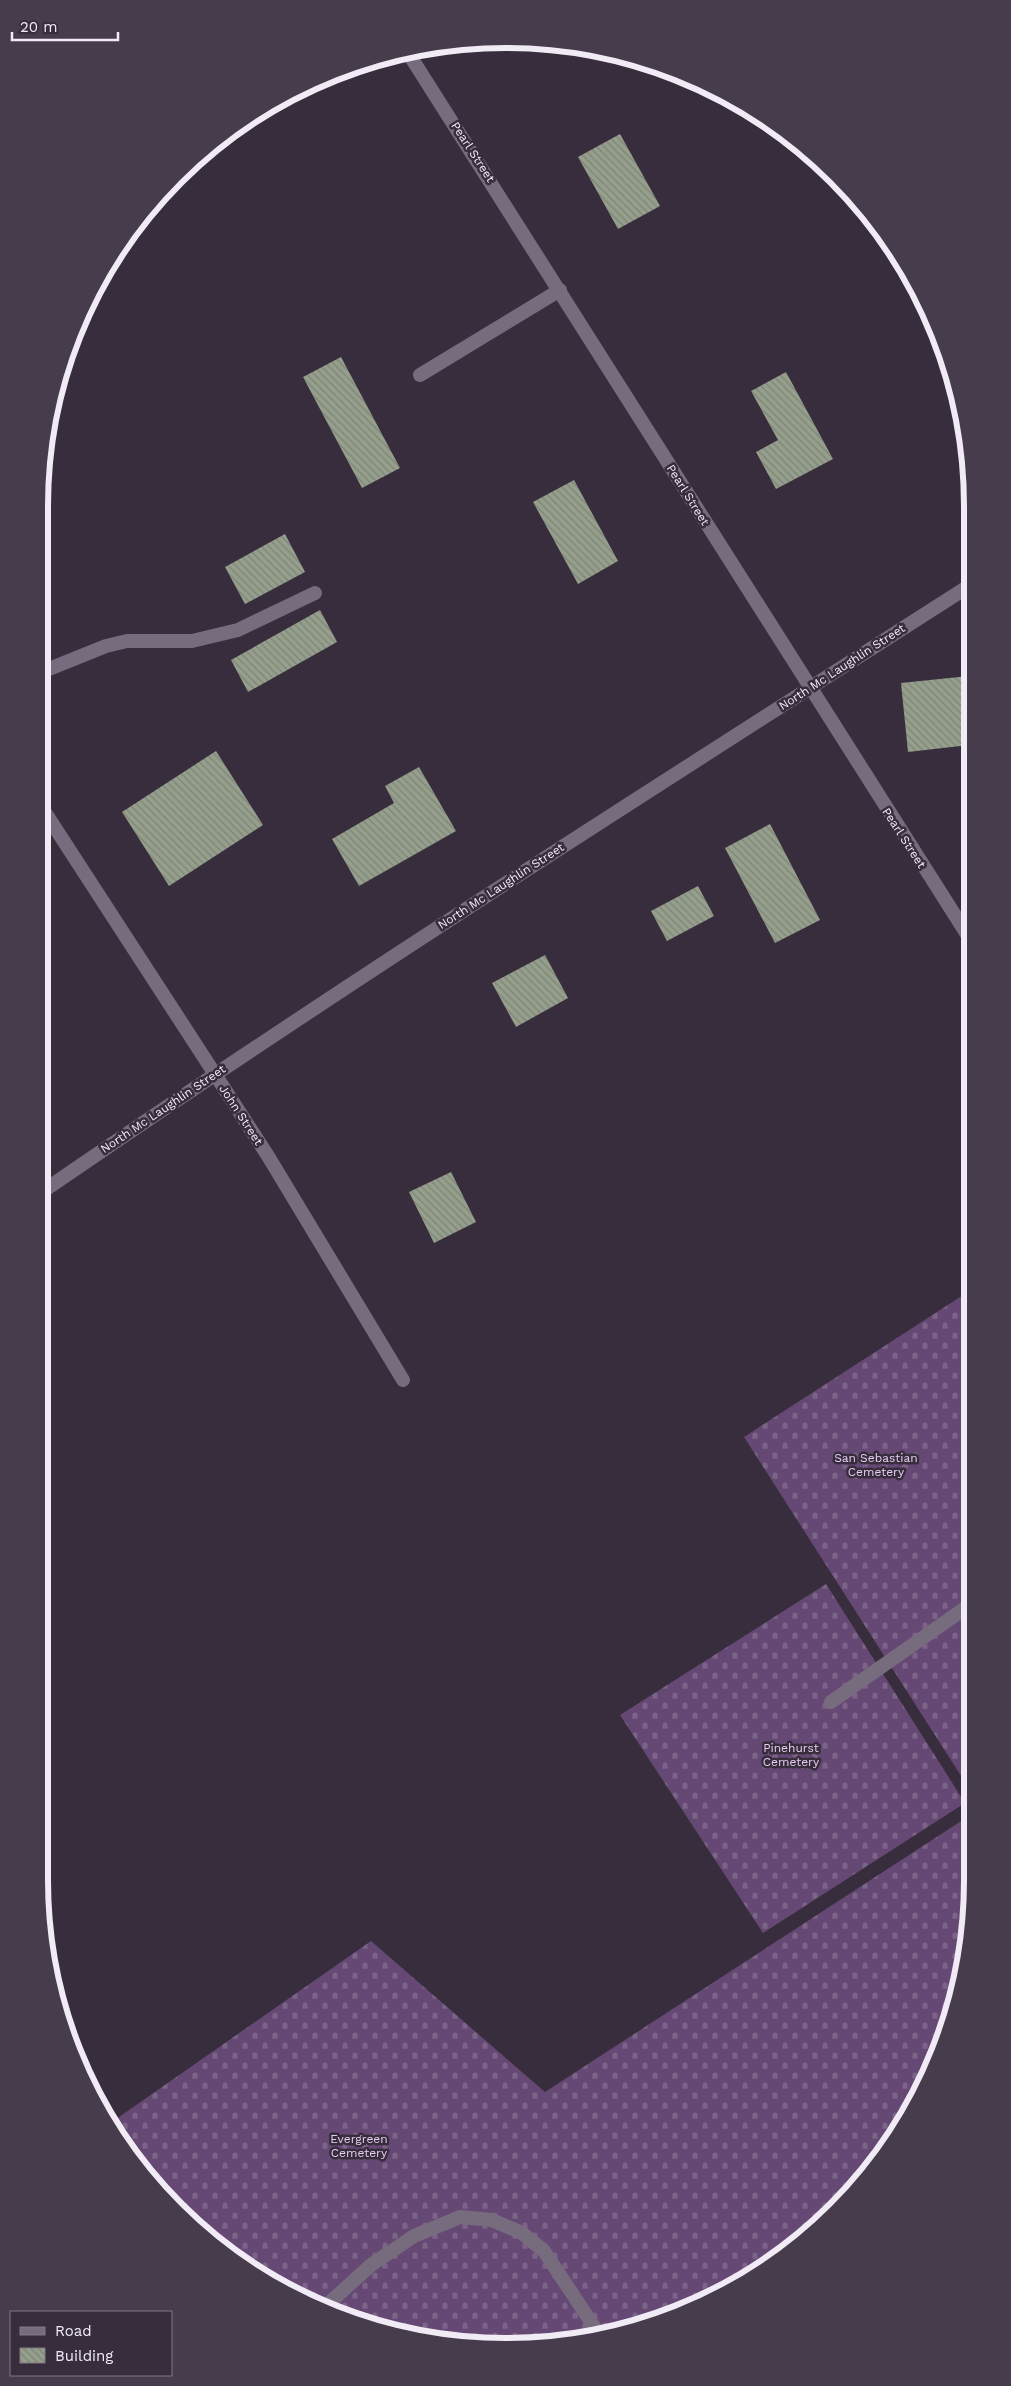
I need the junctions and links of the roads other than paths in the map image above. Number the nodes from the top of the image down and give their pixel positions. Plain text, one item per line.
1 (411, 57) edge
2 (560, 290) junction
3 (420, 375) dead end
4 (964, 589) edge
5 (316, 593) dead end
6 (48, 669) edge
7 (809, 688) junction
8 (48, 818) edge
9 (964, 931) edge
10 (214, 1074) junction
11 (48, 1188) edge
12 (403, 1380) dead end
13 (964, 1610) edge
14 (831, 1702) dead end
15 (329, 2303) edge
16 (596, 2330) edge

1 - 2 street, Pearl Street
2 - 3 street
2 - 7 street, Pearl Street
4 - 7 street, North Mc Laughlin Street
5 - 6 street
7 - 9 street, Pearl Street
7 - 10 street, North Mc Laughlin Street
8 - 10 street, John Street
10 - 11 street, North Mc Laughlin Street
10 - 12 street, John Street
13 - 14 street
15 - 16 street

